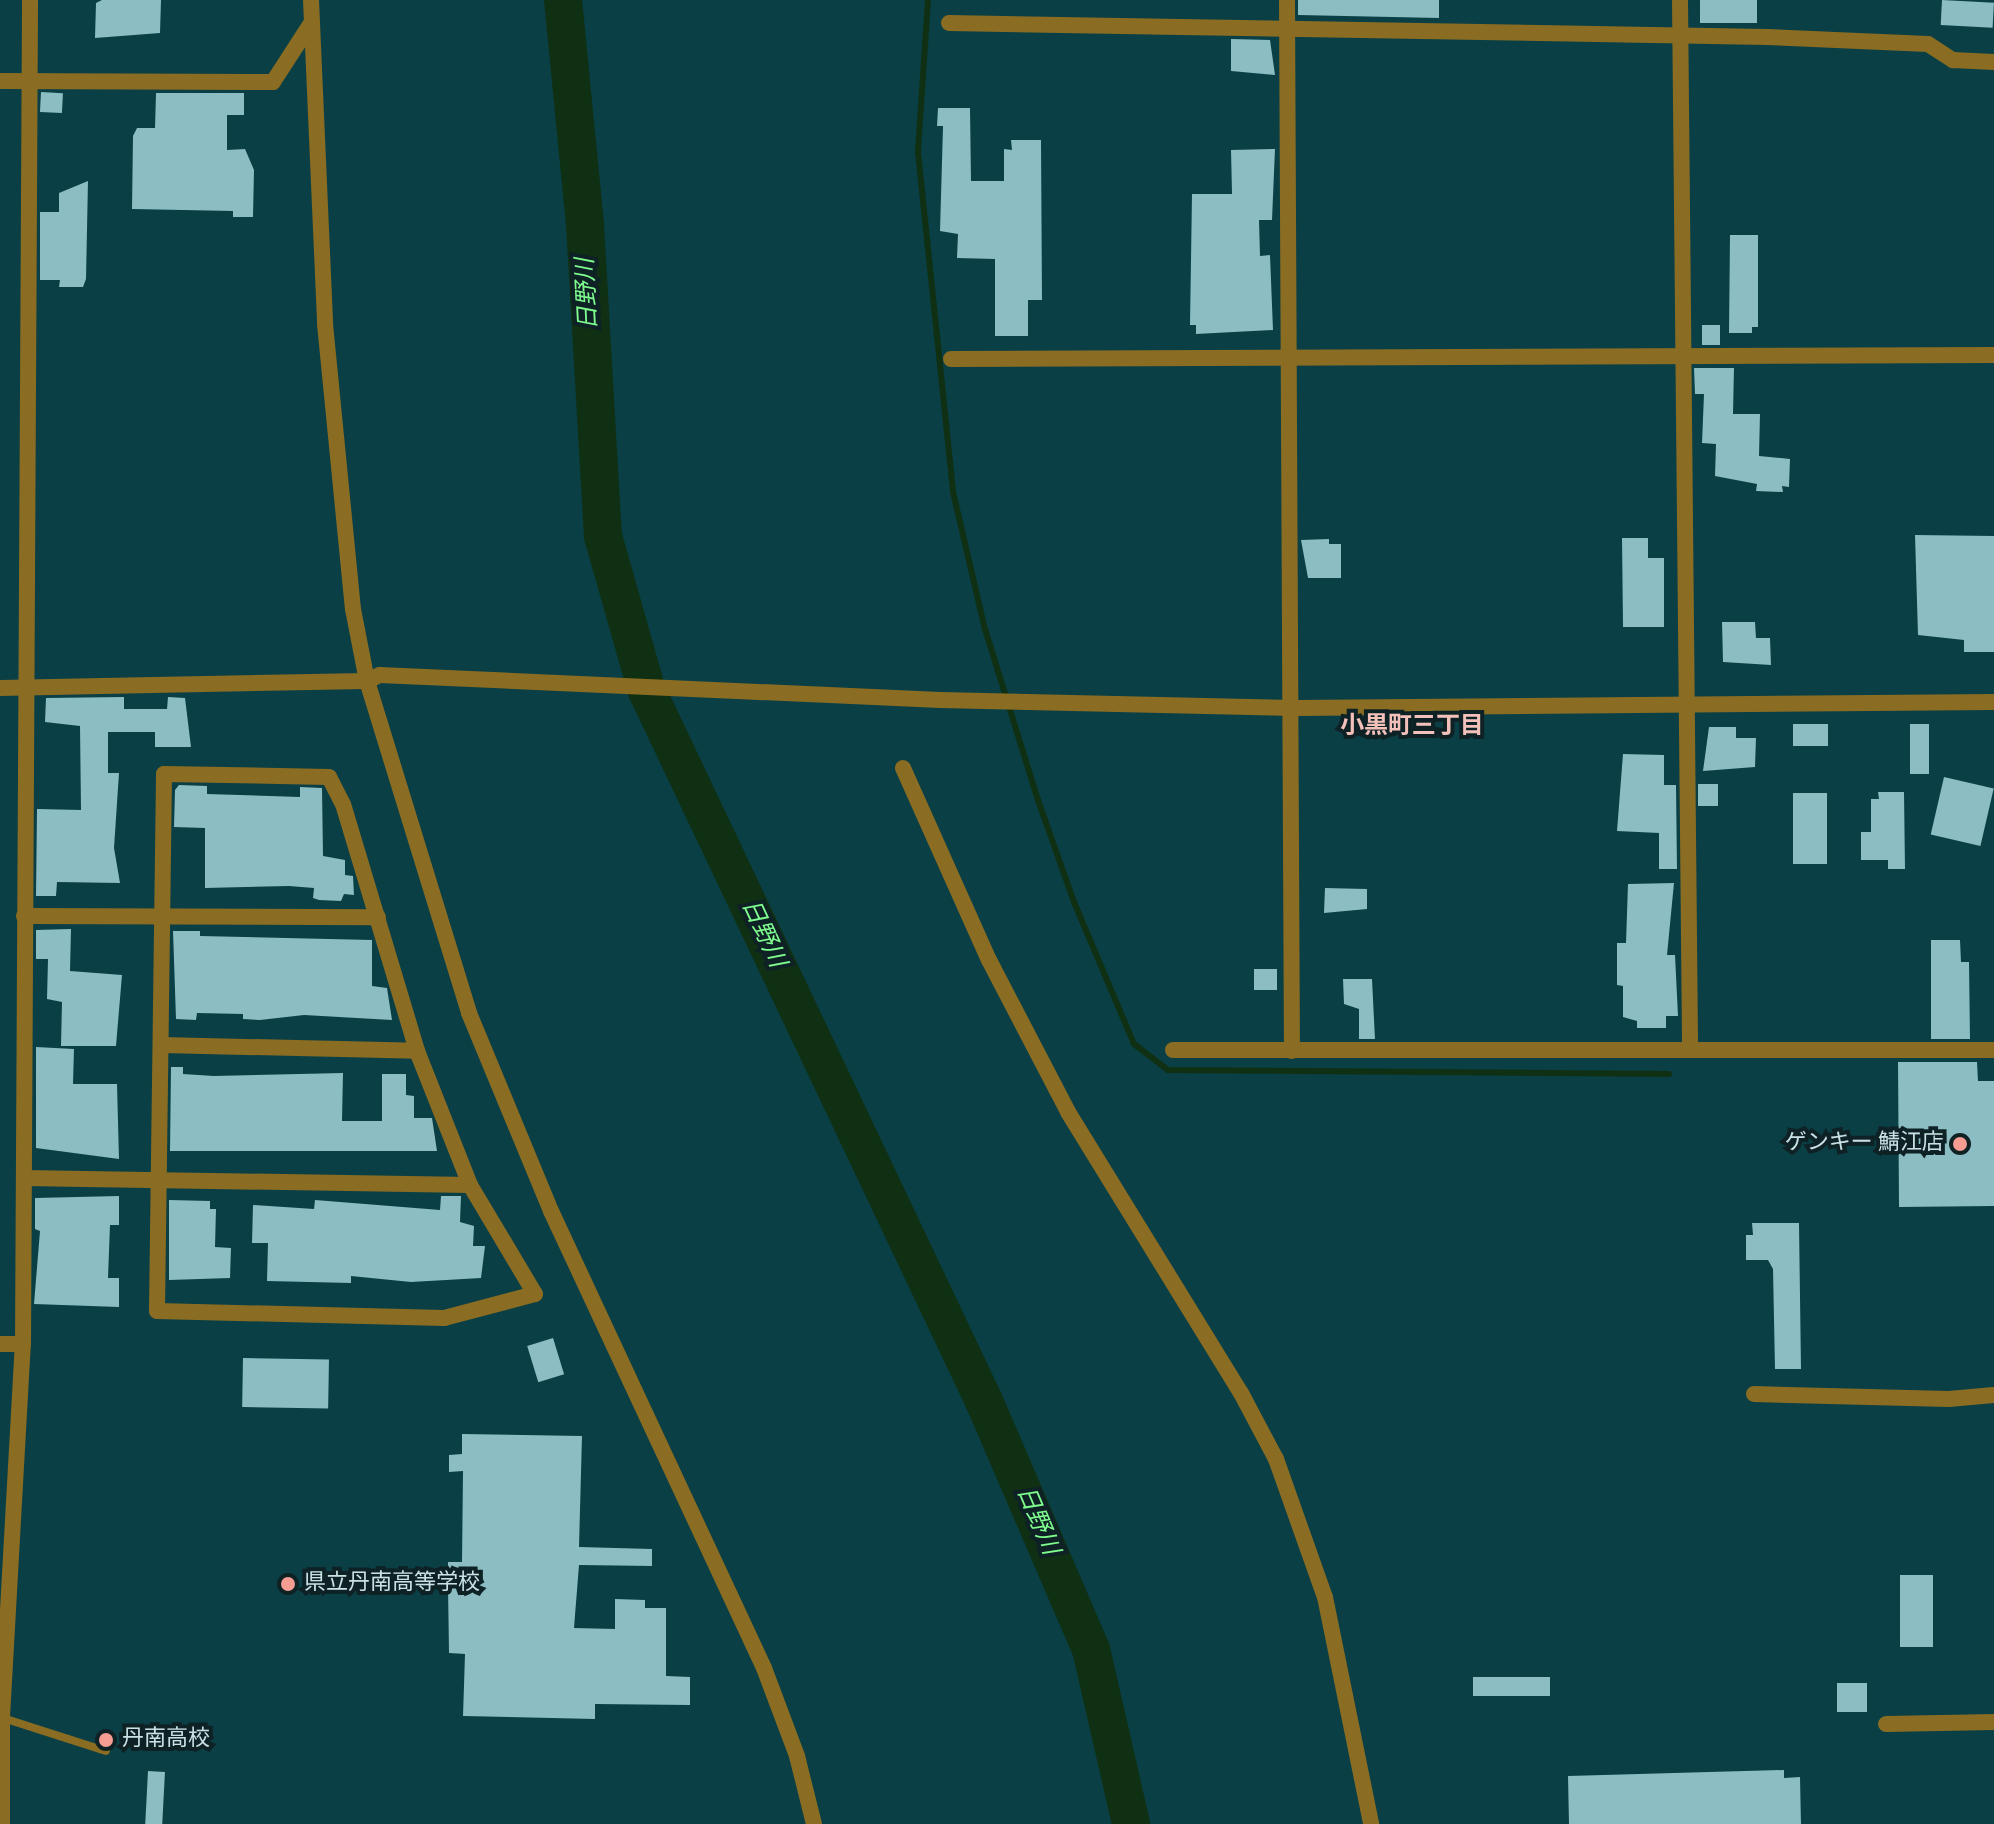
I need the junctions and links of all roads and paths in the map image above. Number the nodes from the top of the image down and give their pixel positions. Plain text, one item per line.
1 (30, 0) edge
2 (311, 0) edge
3 (1287, 0) edge
4 (1680, 0) edge
5 (949, 23) dead end
6 (310, 25) junction
7 (1285, 25) junction
8 (1678, 35) junction
9 (1994, 62) edge
10 (0, 81) edge
11 (27, 82) junction
12 (1994, 355) edge
13 (1683, 356) junction
14 (951, 359) dead end
15 (1292, 361) junction
16 (373, 678) junction
17 (0, 688) edge
18 (25, 689) junction
19 (1994, 702) edge
20 (1688, 706) junction
21 (1295, 708) junction
22 (903, 768) dead end
23 (24, 916) junction
24 (162, 916) junction
25 (378, 917) junction
26 (161, 1045) junction
27 (1690, 1049) junction
28 (1173, 1050) dead end
29 (1994, 1050) edge
30 (417, 1051) junction
31 (1292, 1051) junction
32 (24, 1178) junction
33 (159, 1180) junction
34 (470, 1185) junction
35 (0, 1344) edge
36 (23, 1344) junction
37 (1754, 1394) dead end
38 (1994, 1395) edge
39 (2, 1717) junction
40 (1994, 1722) edge
41 (1886, 1724) dead end
42 (106, 1751) dead end
43 (2, 1824) edge
44 (814, 1824) edge
45 (1371, 1824) edge

1 - 11 street
2 - 6 street
3 - 7 street
4 - 8 street
5 - 7 street
6 - 11 street
6 - 16 street
7 - 8 street
7 - 15 street
8 - 9 street
8 - 13 street
10 - 11 street
11 - 18 street
12 - 13 street
13 - 15 street
13 - 20 street
14 - 15 street
15 - 21 street
16 - 18 street
16 - 21 street
16 - 44 street
17 - 18 street
18 - 23 street
19 - 20 street
20 - 21 street
20 - 27 street
21 - 31 street
22 - 45 street
23 - 24 street
23 - 32 street
24 - 25 street
24 - 25 street
24 - 26 street
25 - 30 street
26 - 30 street
26 - 33 street
27 - 29 street
27 - 31 street
28 - 31 street
30 - 34 street
32 - 33 street
32 - 36 street
33 - 34 street
33 - 34 street
35 - 36 street
36 - 39 street
37 - 38 street
39 - 42 lane
39 - 43 street
40 - 41 street

